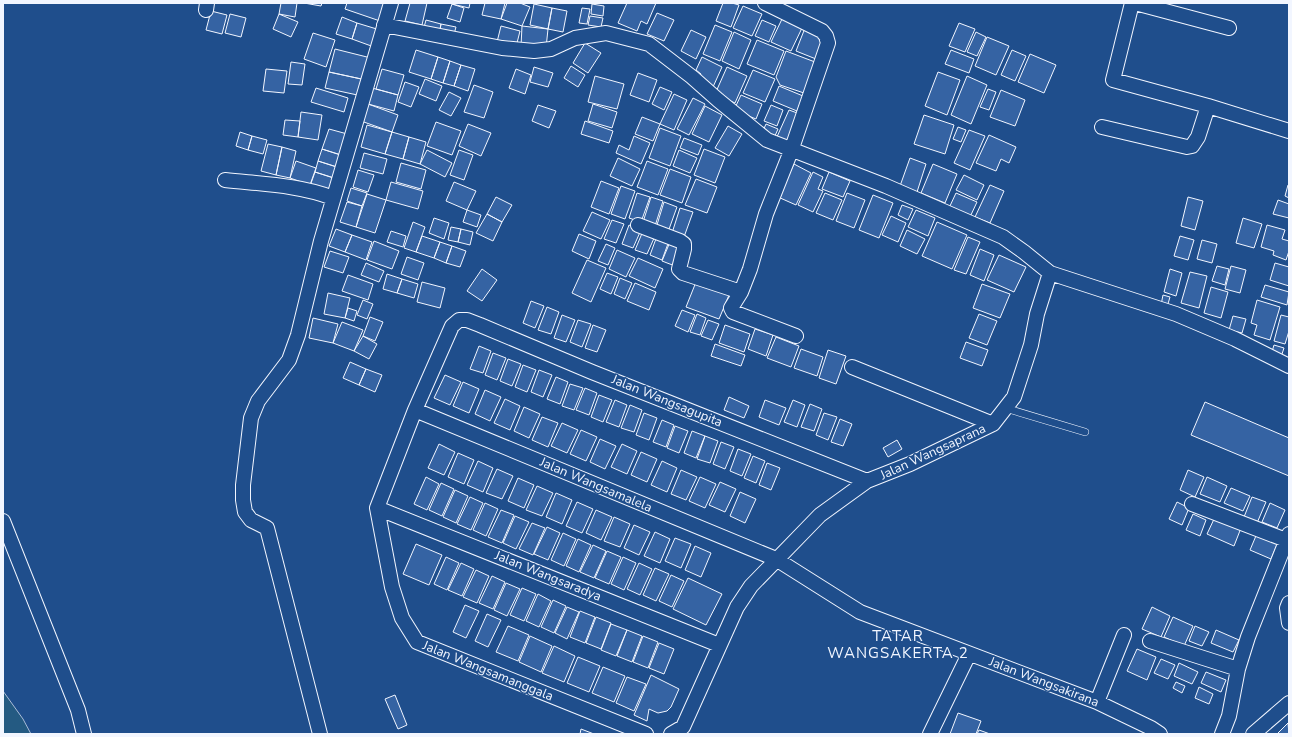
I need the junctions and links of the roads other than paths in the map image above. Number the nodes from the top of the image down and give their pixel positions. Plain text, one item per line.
1 (391, 3) edge
2 (765, 3) edge
3 (1134, 3) edge
4 (384, 25) junction
5 (1229, 28) dead end
6 (1208, 106) junction
7 (1102, 127) dead end
8 (1289, 131) edge
9 (792, 151) junction
10 (225, 180) dead end
11 (333, 198) junction
12 (638, 225) dead end
13 (1047, 279) junction
14 (741, 292) junction
15 (796, 336) dead end
16 (1289, 366) edge
17 (852, 367) dead end
18 (1005, 408) junction
19 (415, 410) junction
20 (994, 424) junction
21 (1086, 432) dead end
22 (867, 481) junction
23 (1192, 504) dead end
24 (377, 508) junction
25 (3, 521) edge
26 (1288, 537) edge
27 (776, 559) junction
28 (1289, 603) edge
29 (1289, 623) edge
30 (1124, 635) dead end
31 (1150, 641) dead end
32 (719, 645) junction
33 (969, 654) junction
34 (1238, 669) junction
35 (1097, 702) junction
36 (1289, 703) edge
37 (84, 734) edge
38 (320, 734) edge
39 (646, 734) edge
40 (670, 734) edge
41 (930, 734) edge
42 (1160, 734) edge
43 (1222, 734) edge
44 (1253, 734) edge

1 - 4 street
2 - 9 street
3 - 5 street
3 - 6 street
4 - 9 street
4 - 11 street
6 - 7 street
6 - 8 street
9 - 13 street
9 - 14 street
10 - 11 street
11 - 38 street
12 - 14 street
13 - 16 street
13 - 18 street, Jalan Wangsaprana
14 - 15 street
17 - 20 street
18 - 20 street, Jalan Wangsaprana
18 - 21 lane
19 - 22 street, Jalan Wangsagupita
19 - 24 street
19 - 27 street, Jalan Wangsamalela
20 - 22 street, Jalan Wangsaprana
22 - 27 street, Jalan Wangsaprana
23 - 26 street
24 - 32 street, Jalan Wangsaradya
24 - 39 street, Jalan Wangsamanggala
25 - 37 street
26 - 34 street
27 - 32 street
27 - 33 street, Jalan Wangsakirana
28 - 29 street
30 - 35 street
31 - 34 street
32 - 40 street
33 - 35 street, Jalan Wangsakirana
33 - 41 street
34 - 43 street
35 - 42 street, Jalan Wangsakirana
36 - 44 street

